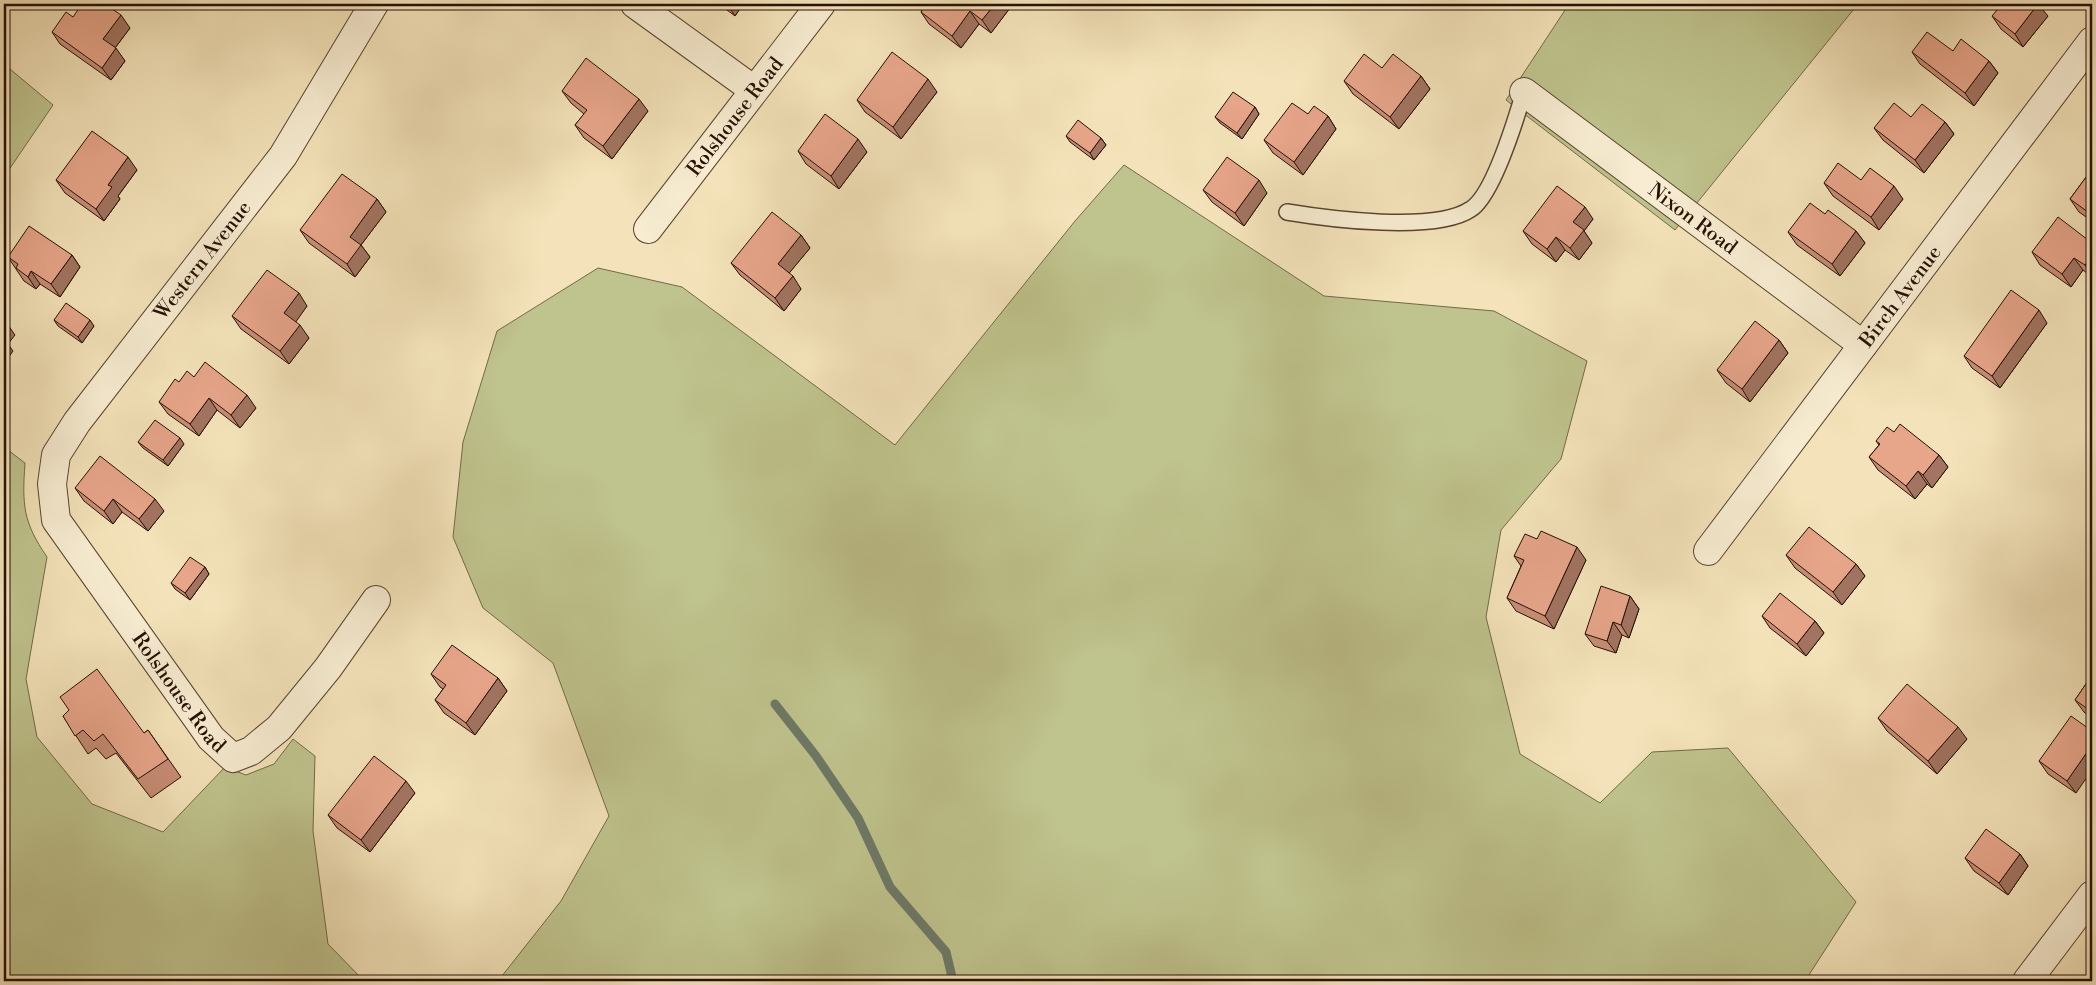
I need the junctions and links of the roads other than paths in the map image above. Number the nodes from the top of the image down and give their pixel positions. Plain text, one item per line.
1 (374, 4) edge
2 (635, 4) edge
3 (820, 4) edge
4 (2092, 41) edge
5 (754, 90) junction
6 (1524, 92) joint
7 (1287, 212) dead end
8 (648, 228) dead end
9 (1863, 345) junction
10 (56, 520) joint
11 (1708, 551) dead end
12 (376, 600) dead end
13 (2092, 895) edge
14 (2027, 981) edge

1 - 10 street, Western Avenue
2 - 5 street
3 - 5 street, Rolshouse Road
4 - 9 street, Birch Avenue
5 - 8 street, Rolshouse Road
6 - 7 lane
6 - 9 street, Nixon Road
9 - 11 street, Birch Avenue
10 - 12 street, Rolshouse Road
13 - 14 street

